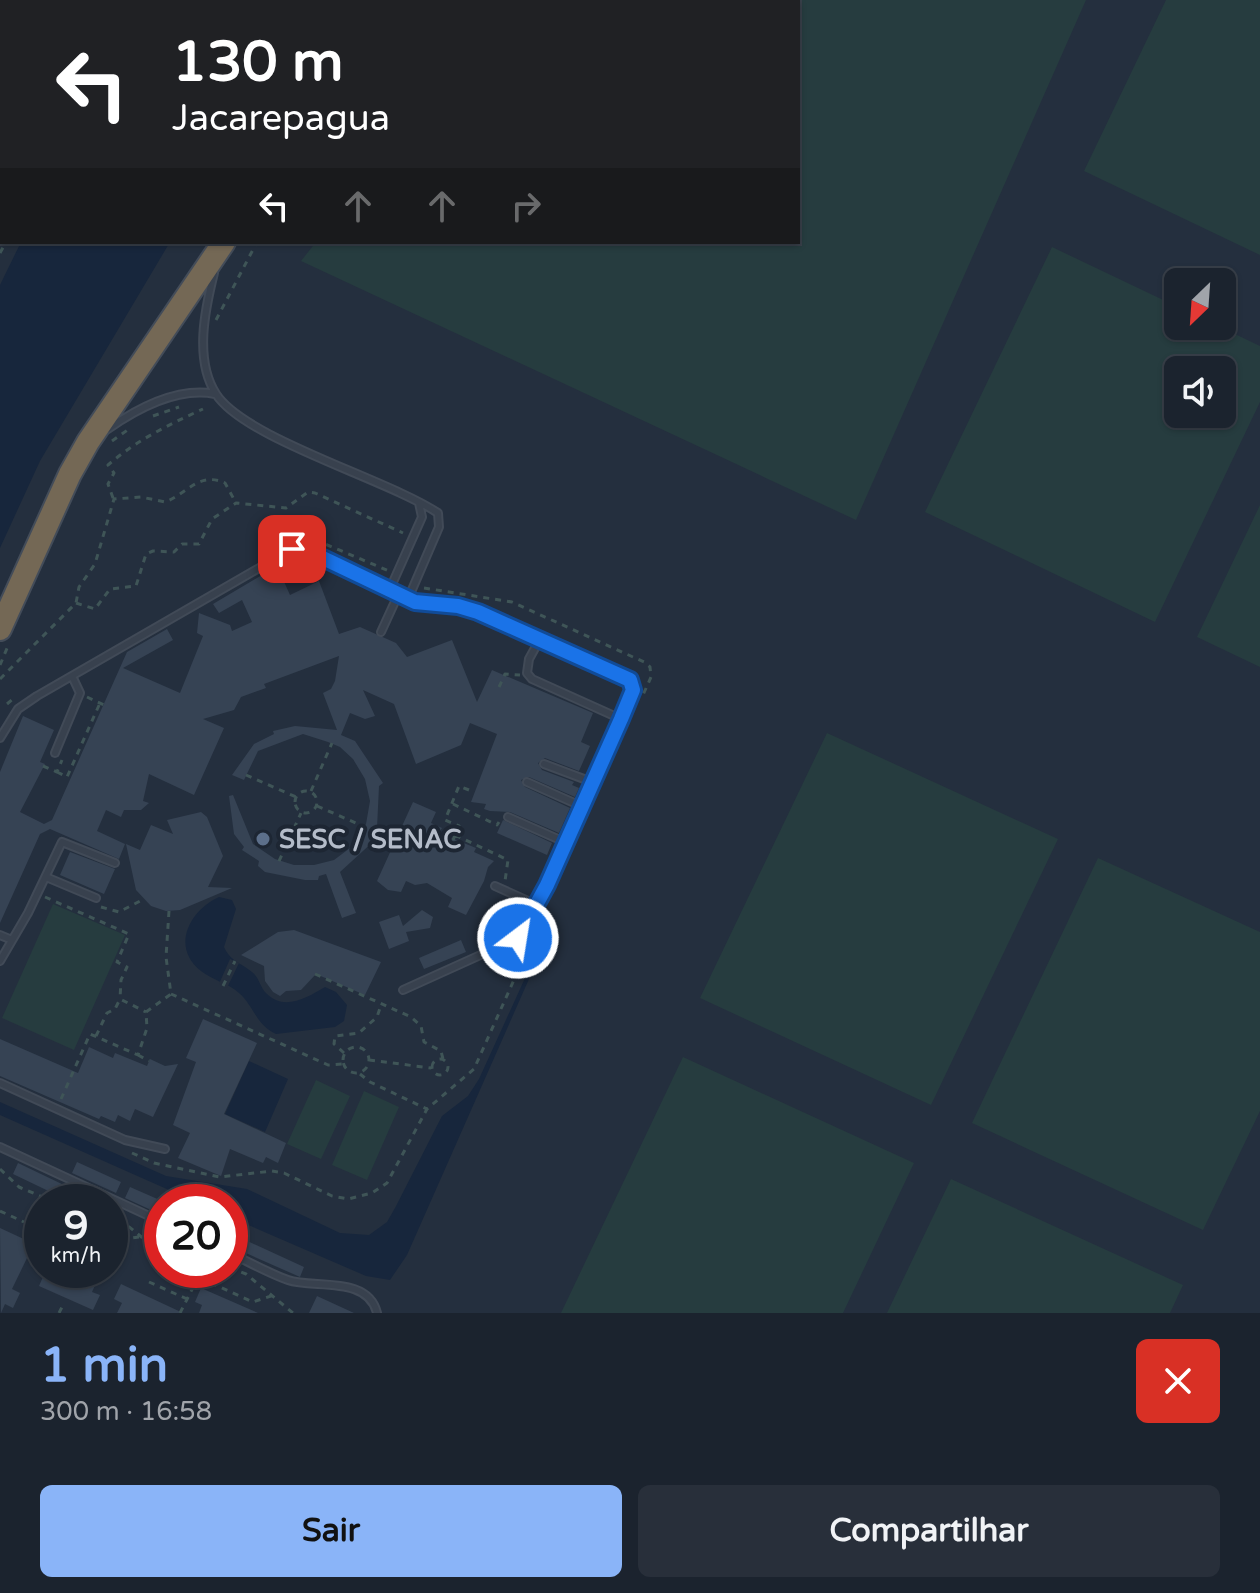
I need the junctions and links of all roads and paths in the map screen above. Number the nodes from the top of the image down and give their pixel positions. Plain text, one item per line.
1 (256, 244) edge
2 (222, 246) edge
3 (214, 326) dead end
4 (193, 393) junction
5 (215, 394) junction
6 (203, 409) dead end
7 (142, 420) dead end
8 (131, 428) dead end
9 (98, 443) junction
10 (114, 499) junction
11 (236, 503) junction
12 (419, 503) junction
13 (413, 538) junction
14 (415, 583) junction
15 (389, 591) junction
16 (398, 595) junction
17 (408, 599) junction
18 (76, 603) junction
19 (381, 632) dead end
20 (6, 633) edge
21 (540, 639) junction
22 (0, 665) edge
23 (527, 673) junction
24 (72, 676) junction
25 (0, 679) edge
26 (499, 687) dead end
27 (633, 690) junction
28 (80, 693) junction
29 (0, 700) edge
30 (7, 704) dead end
31 (621, 719) junction
32 (0, 738) edge
33 (332, 743) dead end
34 (55, 753) dead end
35 (544, 764) dead end
36 (57, 772) dead end
37 (246, 775) dead end
38 (527, 782) dead end
39 (592, 782) junction
40 (310, 791) junction
41 (474, 792) dead end
42 (296, 797) junction
43 (453, 804) junction
44 (316, 806) junction
45 (581, 806) junction
46 (302, 812) junction
47 (508, 817) joint
48 (365, 827) dead end
49 (567, 843) junction
50 (279, 861) dead end
51 (115, 863) dead end
52 (46, 877) junction
53 (498, 887) joint
54 (38, 894) junction
55 (96, 898) joint
56 (142, 900) dead end
57 (537, 905) junction
58 (105, 911) junction
59 (169, 911) dead end
60 (100, 921) junction
61 (539, 925) dead end
62 (0, 935) edge
63 (12, 940) junction
64 (0, 961) edge
65 (235, 961) dead end
66 (315, 974) dead end
67 (223, 986) dead end
68 (403, 990) dead end
69 (171, 994) junction
70 (120, 999) junction
71 (382, 1004) junction
72 (146, 1012) junction
73 (356, 1035) junction
74 (96, 1036) junction
75 (357, 1047) junction
76 (344, 1053) junction
77 (138, 1055) junction
78 (443, 1059) junction
79 (369, 1060) junction
80 (149, 1061) dead end
81 (343, 1064) junction
82 (431, 1068) junction
83 (358, 1073) junction
84 (0, 1083) edge
85 (57, 1109) junction
86 (427, 1109) junction
87 (0, 1147) edge
88 (165, 1149) dead end
89 (128, 1151) dead end
90 (1, 1172) edge
91 (24, 1189) edge
92 (0, 1211) edge
93 (144, 1214) edge
94 (24, 1222) dead end
95 (128, 1227) edge
96 (139, 1237) junction
97 (128, 1240) edge
98 (144, 1241) edge
99 (248, 1262) edge
100 (248, 1276) edge
101 (162, 1288) edge
102 (194, 1288) edge
103 (222, 1288) edge
104 (271, 1296) junction
105 (187, 1299) junction
106 (62, 1307) dead end
107 (59, 1313) edge
108 (180, 1313) edge
109 (293, 1313) edge
110 (377, 1313) edge

1 - 3 path
2 - 5 lane
2 - 9 highway
4 - 5 lane
4 - 7 path
4 - 9 lane
5 - 12 lane
6 - 10 path
8 - 9 path
9 - 20 highway
10 - 11 path
10 - 18 path
11 - 13 path
11 - 18 path
12 - 13 lane
12 - 14 lane
13 - 15 lane
14 - 17 lane
14 - 27 path
15 - 16 lane
15 - 24 lane
16 - 17 lane
16 - 19 lane
17 - 21 lane
18 - 25 path
20 - 22 path
21 - 23 lane
21 - 27 lane
23 - 26 path
23 - 31 lane
24 - 28 lane
24 - 32 lane
27 - 31 lane
28 - 34 lane
28 - 36 path
29 - 30 path
31 - 39 lane
33 - 40 path
35 - 39 lane
37 - 42 path
38 - 45 lane
39 - 45 lane
40 - 42 path
40 - 44 path
41 - 43 path
42 - 46 path
43 - 47 path
43 - 53 path
44 - 46 path
44 - 48 path
45 - 49 lane
46 - 50 path
47 - 49 lane
49 - 57 lane
51 - 52 lane
52 - 54 lane
52 - 55 lane
53 - 57 lane
54 - 60 path
54 - 63 lane
55 - 58 path
56 - 58 path
57 - 68 lane
58 - 60 path
59 - 69 path
60 - 70 path
61 - 86 path
62 - 63 lane
63 - 64 lane
65 - 67 path
66 - 71 path
69 - 72 path
69 - 81 path
70 - 72 path
70 - 74 path
71 - 73 path
71 - 78 path
72 - 77 path
73 - 75 path
73 - 76 path
74 - 77 path
74 - 85 path
75 - 76 path
75 - 79 path
76 - 81 path
77 - 80 path
78 - 82 path
78 - 82 path
79 - 82 path
79 - 83 path
81 - 83 path
83 - 86 path
84 - 85 lane
85 - 88 lane
86 - 89 path
87 - 93 lane
90 - 91 path
92 - 94 path
95 - 96 path
96 - 97 path
96 - 98 path
99 - 110 lane
100 - 104 path
101 - 105 path
102 - 105 path
103 - 104 path
104 - 109 path
105 - 108 path
106 - 107 path

